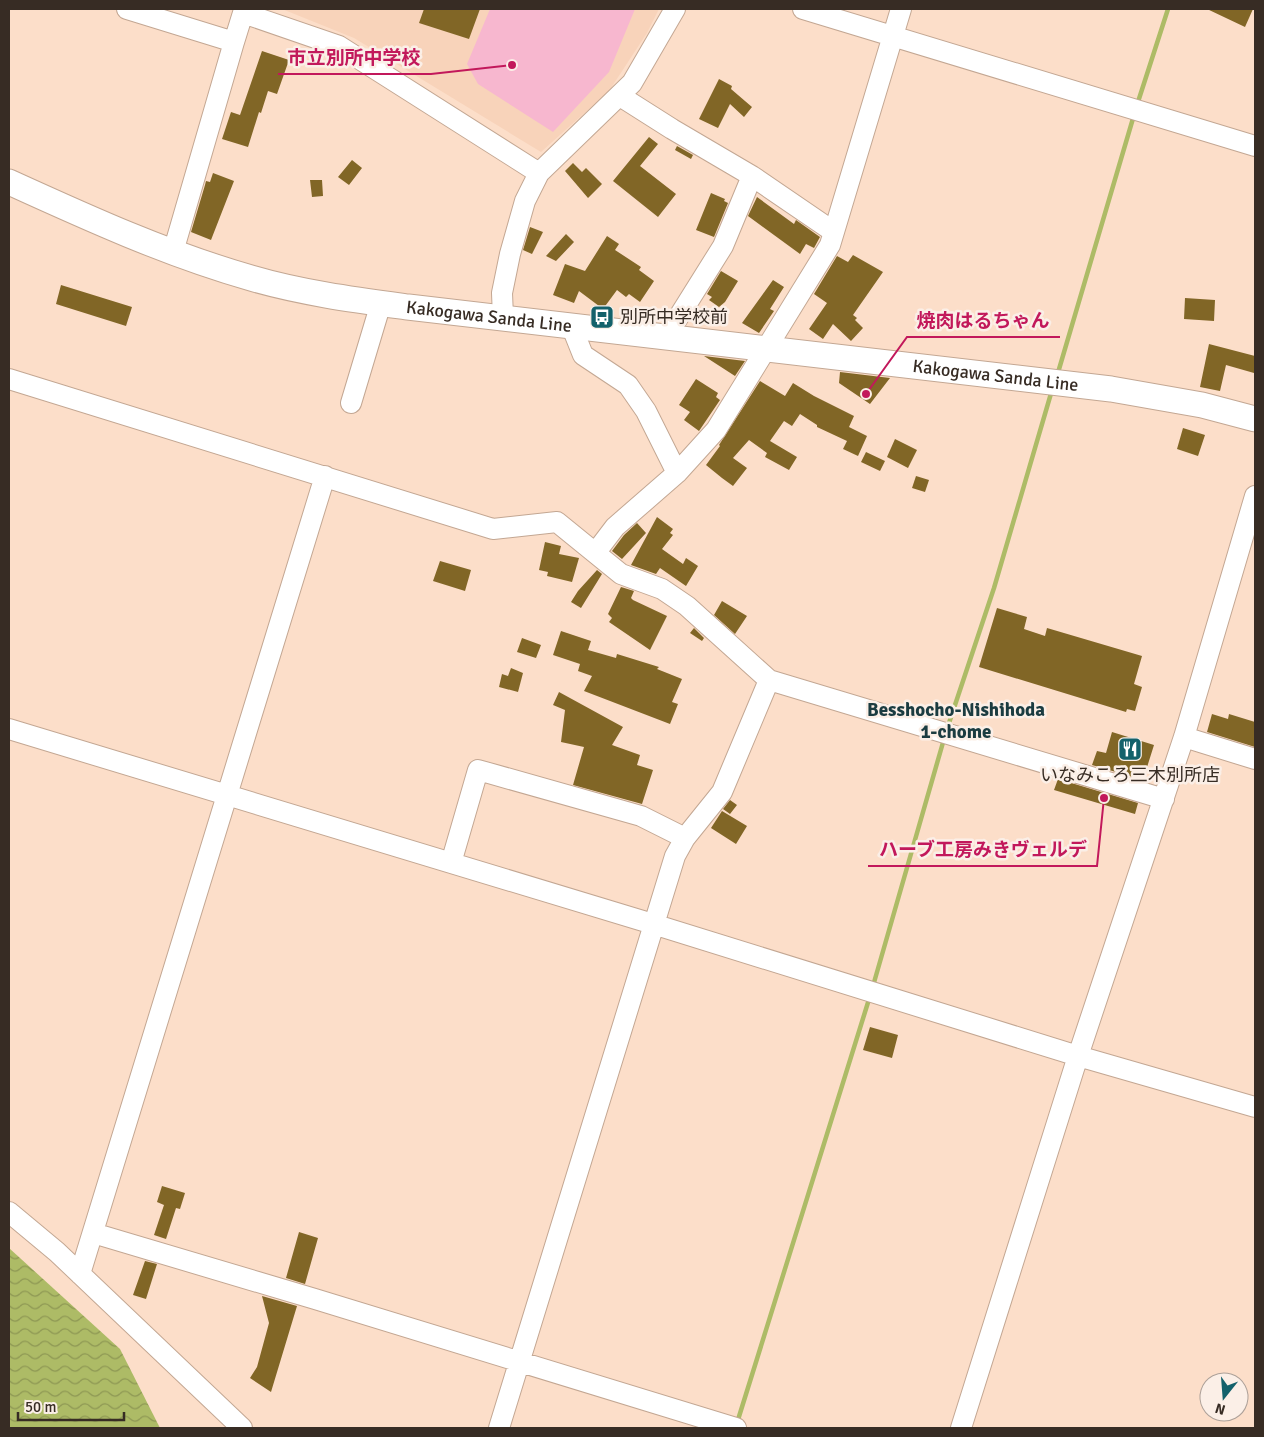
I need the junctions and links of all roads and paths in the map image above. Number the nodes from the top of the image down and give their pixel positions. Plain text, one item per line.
1 (127, 9) edge
2 (675, 9) edge
3 (803, 9) edge
4 (901, 9) edge
5 (243, 11) edge
6 (893, 36) junction
7 (234, 42) junction
8 (620, 96) junction
9 (1255, 146) edge
10 (539, 173) junction
11 (752, 176) junction
12 (9, 182) edge
13 (834, 232) junction
14 (173, 252) junction
15 (381, 303) junction
16 (503, 317) junction
17 (570, 325) junction
18 (666, 337) junction
19 (765, 348) junction
20 (9, 379) edge
21 (351, 403) dead end
22 (1255, 419) edge
23 (677, 473) junction
24 (325, 476) junction
25 (1255, 496) edge
26 (596, 552) junction
27 (769, 680) junction
28 (9, 730) edge
29 (1184, 737) junction
30 (1255, 759) edge
31 (226, 796) junction
32 (1164, 799) junction
33 (685, 838) junction
34 (450, 863) junction
35 (653, 924) junction
36 (1078, 1056) junction
37 (1255, 1107) edge
38 (9, 1212) edge
39 (93, 1234) junction
40 (80, 1274) junction
41 (520, 1361) junction
42 (242, 1428) edge
43 (500, 1428) edge
44 (736, 1428) edge
45 (962, 1428) edge

1 - 7 street
2 - 8 street
3 - 6 street
4 - 6 street
5 - 7 street
5 - 10 street
6 - 9 street
6 - 13 street
7 - 14 street
8 - 10 street
8 - 11 street
10 - 16 street
11 - 13 street
11 - 18 street
12 - 14 main road, Kakogawa Sanda Line
13 - 19 street
14 - 15 main road, Kakogawa Sanda Line
15 - 16 main road, Kakogawa Sanda Line
15 - 21 street
16 - 17 main road, Kakogawa Sanda Line
17 - 18 main road, Kakogawa Sanda Line
17 - 23 street
18 - 19 main road, Kakogawa Sanda Line
19 - 22 main road, Kakogawa Sanda Line
19 - 23 street
20 - 24 street
23 - 26 street
24 - 26 street
24 - 31 street
25 - 29 street
26 - 27 street
27 - 32 street
27 - 33 street
28 - 31 street
29 - 30 street
29 - 32 street
31 - 34 street
31 - 39 street
32 - 36 street
33 - 34 street
33 - 35 street
34 - 35 street
35 - 36 street
35 - 41 street
36 - 37 street
36 - 45 street
38 - 40 street
39 - 40 street
39 - 41 street
40 - 42 street
41 - 43 street
41 - 44 street

